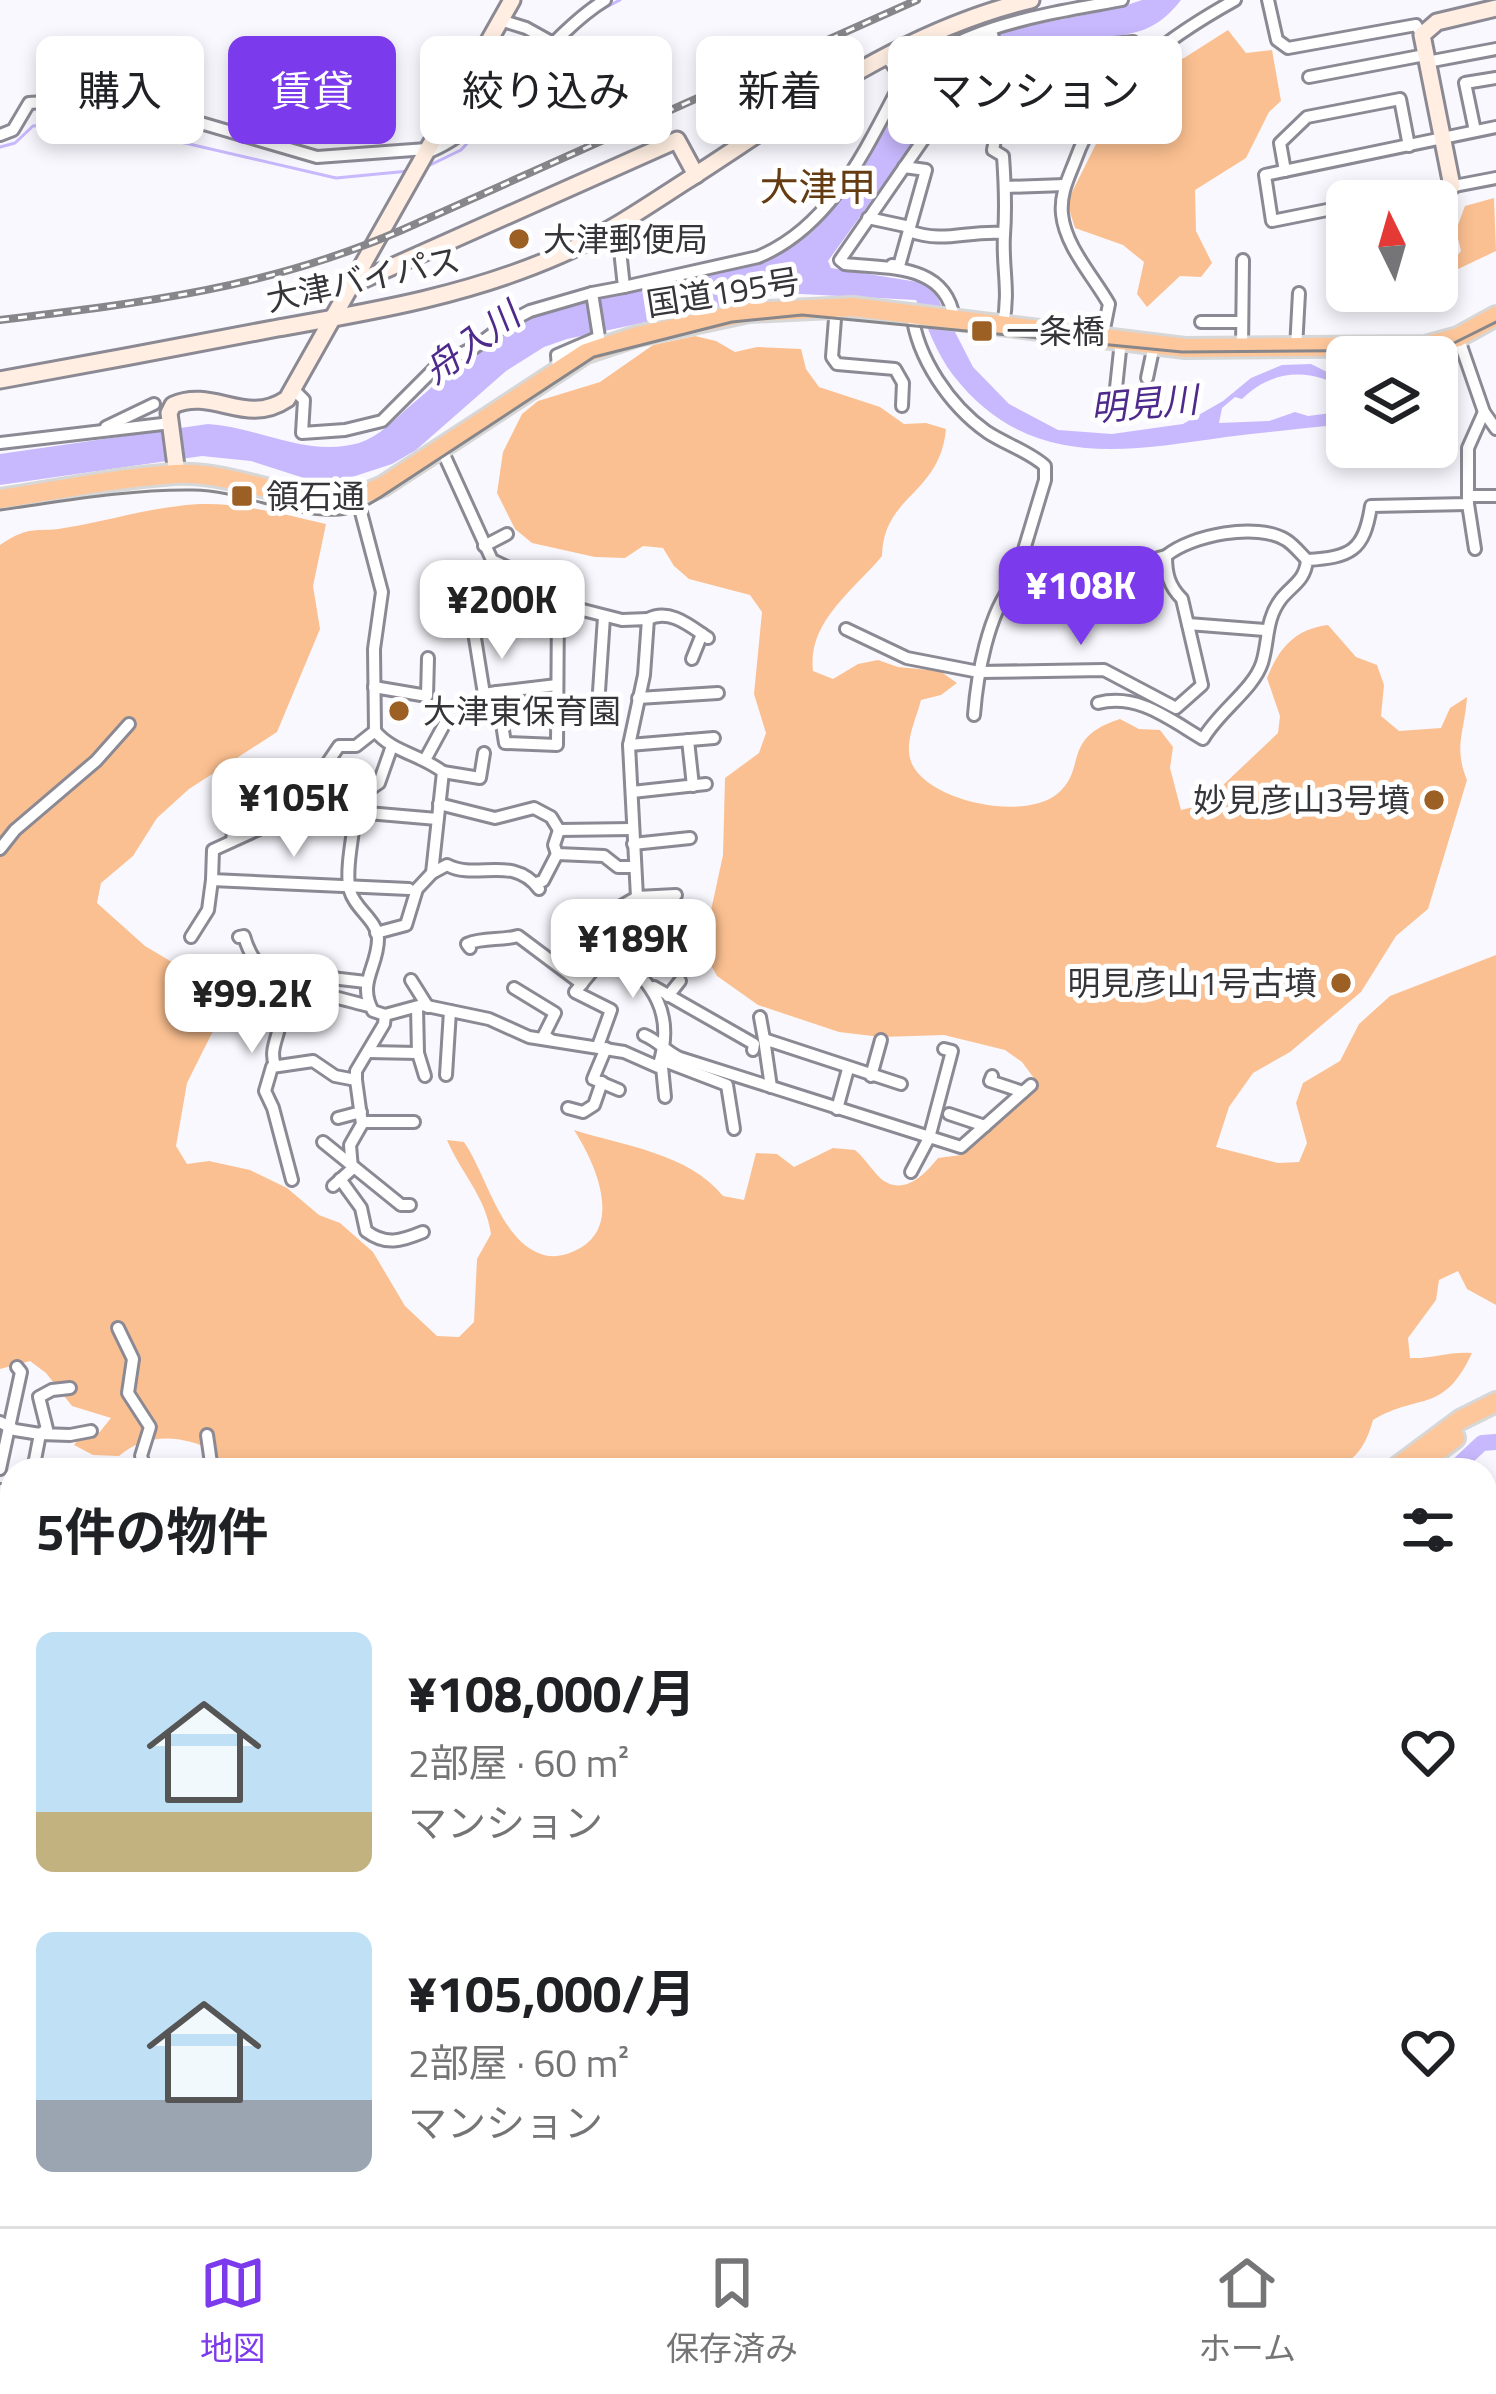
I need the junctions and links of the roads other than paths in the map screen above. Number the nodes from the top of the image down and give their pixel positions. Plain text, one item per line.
1 (512, 0) edge
2 (605, 0) edge
3 (1031, 0) edge
4 (1122, 0) edge
5 (1234, 0) edge
6 (1268, 0) edge
7 (1496, 8) edge
8 (500, 20) junction
9 (992, 34) joint
10 (1422, 35) junction
11 (540, 36) edge
12 (559, 36) edge
13 (986, 36) edge
14 (1172, 36) edge
15 (1496, 49) edge
16 (886, 56) junction
17 (1426, 58) junction
18 (888, 59) edge
19 (1309, 77) dead end
20 (1496, 78) edge
21 (888, 106) edge
22 (1496, 127) edge
23 (1475, 131) junction
24 (0, 135) edge
25 (1441, 139) junction
26 (442, 144) edge
27 (920, 144) edge
28 (994, 144) edge
29 (1083, 144) edge
30 (1409, 146) junction
31 (425, 151) junction
32 (904, 167) junction
33 (1285, 171) junction
34 (696, 175) junction
35 (1496, 178) edge
36 (1450, 180) edge
37 (1065, 185) junction
38 (1458, 186) edge
39 (1006, 187) junction
40 (1326, 210) edge
41 (868, 218) junction
42 (612, 229) junction
43 (909, 229) junction
44 (1004, 233) junction
45 (840, 260) junction
46 (1243, 260) dead end
47 (351, 285) junction
48 (624, 287) junction
49 (1299, 293) dead end
50 (592, 295) junction
51 (836, 306) junction
52 (916, 313) junction
53 (1496, 316) edge
54 (951, 317) junction
55 (330, 319) junction
56 (1201, 322) dead end
57 (1241, 322) junction
58 (1003, 324) junction
59 (1458, 337) joint
60 (473, 340) dead end
61 (1112, 340) junction
62 (1154, 345) junction
63 (1297, 348) junction
64 (1326, 348) edge
65 (1242, 349) junction
66 (437, 366) junction
67 (558, 368) junction
68 (1147, 378) dead end
69 (0, 380) edge
70 (1116, 388) dead end
71 (292, 389) junction
72 (154, 404) dead end
73 (902, 406) dead end
74 (1483, 409) junction
75 (171, 424) junction
76 (1496, 429) edge
77 (97, 430) junction
78 (0, 443) edge
79 (441, 448) junction
80 (176, 467) junction
81 (357, 496) junction
82 (1496, 496) edge
83 (0, 499) edge
84 (1469, 500) junction
85 (507, 534) dead end
86 (484, 546) junction
87 (1475, 549) dead end
88 (1166, 556) junction
89 (492, 560) junction
90 (1307, 560) junction
91 (1014, 583) junction
92 (558, 601) junction
93 (604, 616) junction
94 (648, 619) junction
95 (1188, 624) junction
96 (846, 629) dead end
97 (1265, 630) junction
98 (428, 658) dead end
99 (692, 659) dead end
100 (979, 672) junction
101 (557, 685) junction
102 (374, 687) junction
103 (497, 692) junction
104 (718, 693) dead end
105 (638, 698) junction
106 (1098, 703) dead end
107 (974, 715) dead end
108 (597, 721) dead end
109 (446, 723) dead end
110 (129, 724) dead end
111 (375, 730) junction
112 (714, 738) dead end
113 (688, 740) junction
114 (629, 745) junction
115 (392, 746) junction
116 (484, 753) dead end
117 (426, 758) junction
118 (443, 772) junction
119 (632, 792) junction
120 (439, 804) junction
121 (236, 809) dead end
122 (356, 812) junction
123 (437, 819) junction
124 (633, 829) junction
125 (559, 830) junction
126 (690, 838) dead end
127 (232, 841) junction
128 (633, 844) junction
129 (0, 848) edge
130 (557, 854) junction
131 (634, 868) junction
132 (433, 873) junction
133 (212, 880) junction
134 (349, 887) junction
135 (410, 889) dead end
136 (676, 895) dead end
137 (637, 897) junction
138 (376, 933) junction
139 (191, 937) dead end
140 (239, 937) dead end
141 (612, 946) junction
142 (661, 946) dead end
143 (470, 948) dead end
144 (411, 980) dead end
145 (680, 981) dead end
146 (310, 982) dead end
147 (366, 982) junction
148 (582, 984) junction
149 (651, 986) junction
150 (514, 988) dead end
151 (668, 996) junction
152 (290, 1003) junction
153 (369, 1006) junction
154 (422, 1007) junction
155 (451, 1011) junction
156 (385, 1016) junction
157 (760, 1017) dead end
158 (644, 1035) dead end
159 (764, 1039) junction
160 (881, 1040) dead end
161 (554, 1042) junction
162 (602, 1047) junction
163 (667, 1049) junction
164 (944, 1049) dead end
165 (753, 1050) dead end
166 (368, 1052) junction
167 (418, 1053) junction
168 (275, 1066) junction
169 (660, 1067) junction
170 (848, 1070) junction
171 (692, 1074) junction
172 (446, 1075) dead end
173 (425, 1076) dead end
174 (872, 1076) junction
175 (992, 1076) dead end
176 (356, 1080) junction
177 (602, 1082) junction
178 (901, 1084) dead end
179 (772, 1087) junction
180 (619, 1090) dead end
181 (664, 1097) dead end
182 (568, 1108) dead end
183 (837, 1109) junction
184 (949, 1114) dead end
185 (362, 1117) junction
186 (338, 1118) dead end
187 (414, 1122) dead end
188 (985, 1126) junction
189 (734, 1129) dead end
190 (929, 1138) junction
191 (323, 1142) dead end
192 (352, 1169) junction
193 (911, 1172) dead end
194 (292, 1180) dead end
195 (410, 1205) dead end
196 (423, 1232) dead end
197 (118, 1328) dead end
198 (17, 1367) dead end
199 (70, 1388) dead end
200 (1496, 1402) edge
201 (1496, 1415) edge
202 (4, 1424) edge
203 (91, 1432) dead end
204 (40, 1434) junction
205 (207, 1435) dead end
206 (1, 1451) edge
207 (35, 1458) edge
208 (142, 1458) edge
209 (210, 1458) edge
210 (1409, 1458) edge
211 (1428, 1458) edge

1 - 8 main road
2 - 12 street
3 - 16 main road, 大津バイパス
4 - 9 street
5 - 14 street
6 - 10 street
7 - 10 main road
8 - 11 street
8 - 31 main road
9 - 13 street
10 - 17 main road
15 - 17 street
16 - 18 street
16 - 34 main road, 大津バイパス
17 - 19 street
17 - 25 main road
20 - 23 street
21 - 48 street
22 - 23 street
23 - 25 street
24 - 31 street
25 - 30 street
25 - 36 main road
26 - 31 street
27 - 32 street
28 - 39 street
29 - 37 street
30 - 33 street
30 - 33 street
31 - 47 main road
32 - 41 street
32 - 43 street
33 - 40 street
34 - 42 main road, 大津バイパス
34 - 47 main road
35 - 38 street
37 - 39 street
37 - 61 street
39 - 44 street
41 - 43 street
41 - 45 street
42 - 48 street
42 - 55 main road, 大津バイパス
43 - 44 street
43 - 45 street
44 - 58 street
45 - 54 street
46 - 57 street
47 - 55 main road
48 - 50 street
49 - 63 street
50 - 66 street
50 - 67 street
51 - 52 highway, 国道195号
51 - 67 highway, 国道195号
51 - 73 street
52 - 54 highway, 国道195号
52 - 91 street
53 - 59 highway, 国道195号
54 - 58 highway, 国道195号
55 - 69 main road, 大津バイパス
55 - 71 main road
56 - 57 street
57 - 65 street
58 - 61 highway, 国道195号
59 - 74 street
60 - 66 street
61 - 62 highway, 国道195号
61 - 70 street
62 - 65 highway, 国道195号
62 - 68 street
63 - 64 highway, 国道195号
63 - 65 highway, 国道195号
66 - 71 street
67 - 79 highway, 国道195号
71 - 75 main road
72 - 77 street
74 - 76 street
74 - 84 street
75 - 77 street
75 - 80 main road
77 - 78 street
79 - 81 highway, 国道195号
79 - 86 street
80 - 81 highway, 国道195号
80 - 83 highway, 国道195号
81 - 102 street
82 - 84 street
84 - 87 street
84 - 90 street
85 - 86 street
86 - 89 street
88 - 90 street
88 - 91 street
88 - 95 street
89 - 92 street
89 - 103 street
90 - 97 street
91 - 100 street
92 - 93 street
92 - 101 street
93 - 94 street
93 - 108 street
94 - 99 street
94 - 105 street
95 - 97 street
95 - 100 street
96 - 100 street
97 - 106 street
98 - 102 street
100 - 107 street
101 - 103 street
101 - 103 street
102 - 111 street
104 - 105 street
105 - 114 street
109 - 117 street
110 - 129 street
111 - 115 street
111 - 127 street
112 - 113 street
113 - 114 street
113 - 119 street
114 - 119 street
115 - 117 street
115 - 122 street
116 - 118 street
117 - 118 street
118 - 120 street
119 - 124 street
120 - 123 street
120 - 125 street
121 - 127 street
122 - 123 street
122 - 134 street
123 - 132 street
124 - 125 street
124 - 128 street
125 - 130 street
126 - 128 street
127 - 133 street
128 - 131 street
130 - 131 street
130 - 132 street
131 - 137 street
132 - 138 street
133 - 134 street
133 - 139 street
134 - 135 street
134 - 138 street
136 - 137 street
137 - 141 street
138 - 147 street
140 - 152 street
141 - 142 street
141 - 148 street
141 - 149 street
143 - 148 street
144 - 154 street
145 - 151 street
146 - 147 street
147 - 153 street
148 - 162 street
149 - 151 street
149 - 163 street
150 - 161 street
151 - 165 street
152 - 153 street
152 - 168 street
153 - 156 street
154 - 155 street
154 - 156 street
154 - 167 street
155 - 161 street
155 - 172 street
156 - 166 street
157 - 159 street
158 - 163 street
159 - 170 street
159 - 179 street
160 - 174 street
161 - 162 street
162 - 169 street
162 - 177 street
163 - 169 street
163 - 171 street
163 - 179 street
164 - 190 street
166 - 167 street
166 - 176 street
167 - 173 street
168 - 176 street
168 - 194 street
169 - 171 street
169 - 181 street
170 - 174 street
170 - 183 street
171 - 189 street
174 - 178 street
175 - 188 street
176 - 185 street
177 - 180 street
177 - 182 street
179 - 183 street
183 - 190 street
184 - 188 street
185 - 186 street
185 - 187 street
185 - 192 street
188 - 190 street
190 - 193 street
191 - 192 street
192 - 195 street
192 - 196 street
197 - 208 street
198 - 202 street
199 - 204 street
200 - 210 highway
201 - 211 highway
202 - 204 street
202 - 206 street
203 - 204 street
204 - 207 street
205 - 209 street

